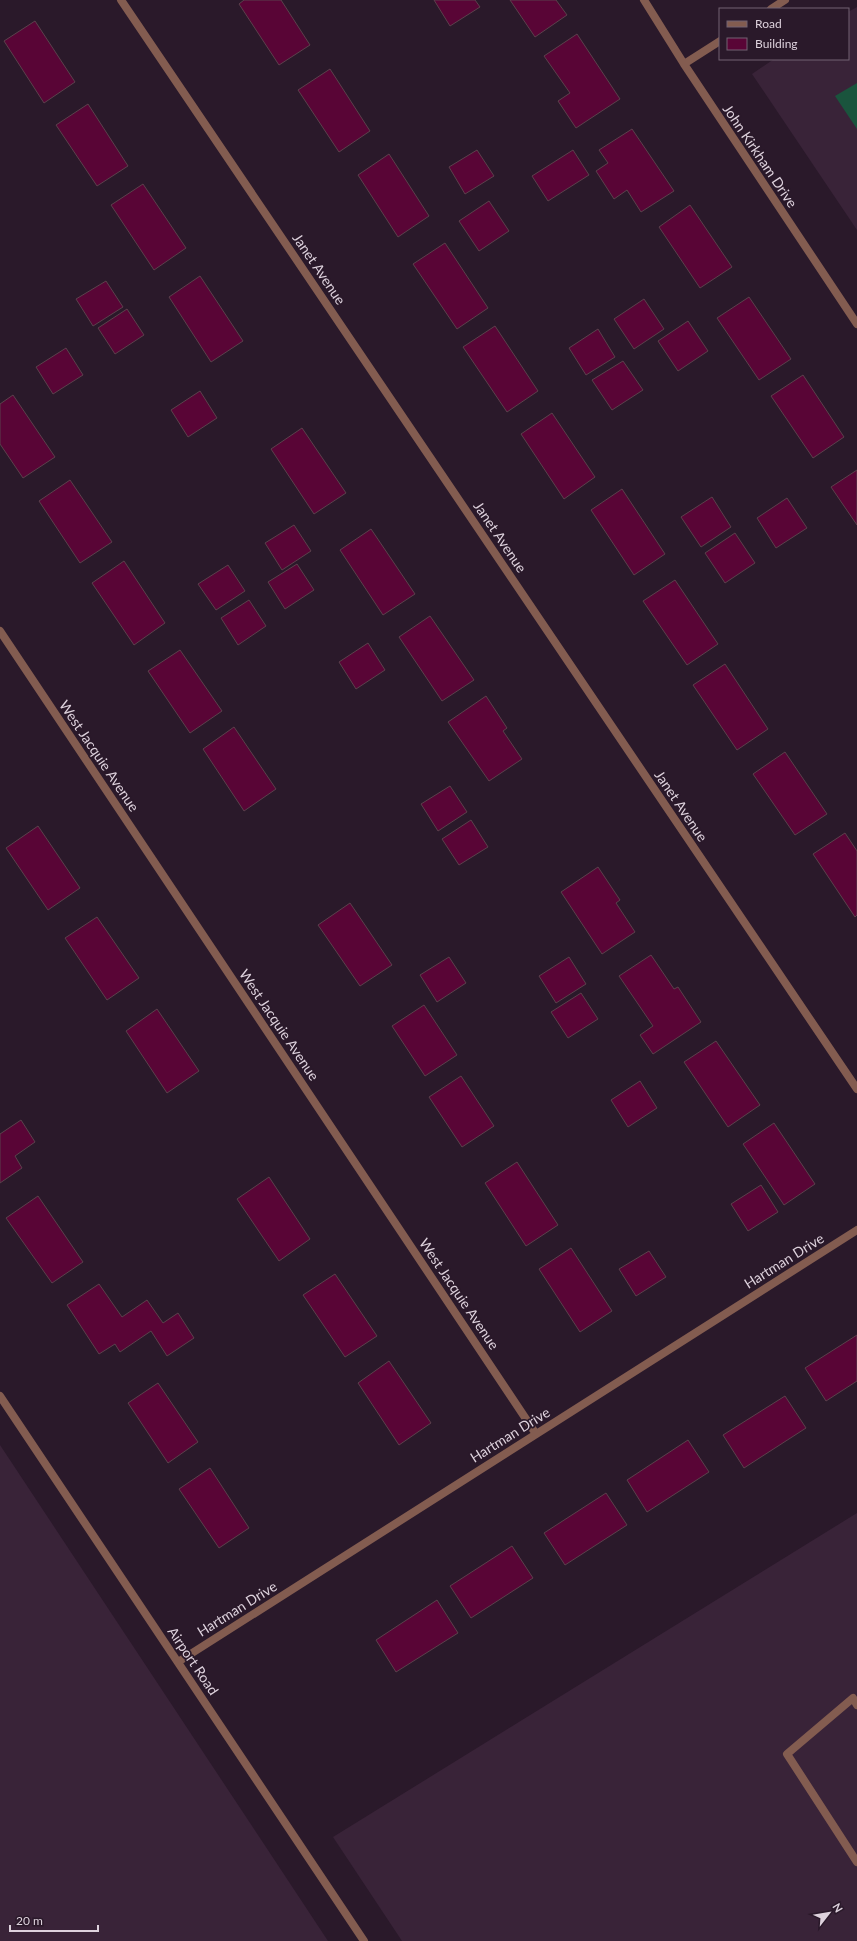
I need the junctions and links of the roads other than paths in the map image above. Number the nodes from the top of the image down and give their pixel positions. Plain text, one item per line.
1 (121, 0) edge
2 (644, 0) edge
3 (785, 0) edge
4 (773, 8) edge
5 (719, 42) edge
6 (684, 64) junction
7 (857, 324) edge
8 (0, 631) edge
9 (857, 1089) edge
10 (857, 1230) edge
11 (0, 1396) edge
12 (536, 1434) junction
13 (178, 1662) junction
14 (857, 1705) edge
15 (857, 1862) edge
16 (364, 1941) edge

1 - 9 street, Janet Avenue
2 - 6 street, John Kirkham Drive
3 - 4 street
5 - 6 street
6 - 7 street, John Kirkham Drive
8 - 12 street, West Jacquie Avenue
10 - 12 street, Hartman Drive
11 - 13 street, Airport Road
12 - 13 street, Hartman Drive
13 - 16 street, Airport Road
14 - 15 street

